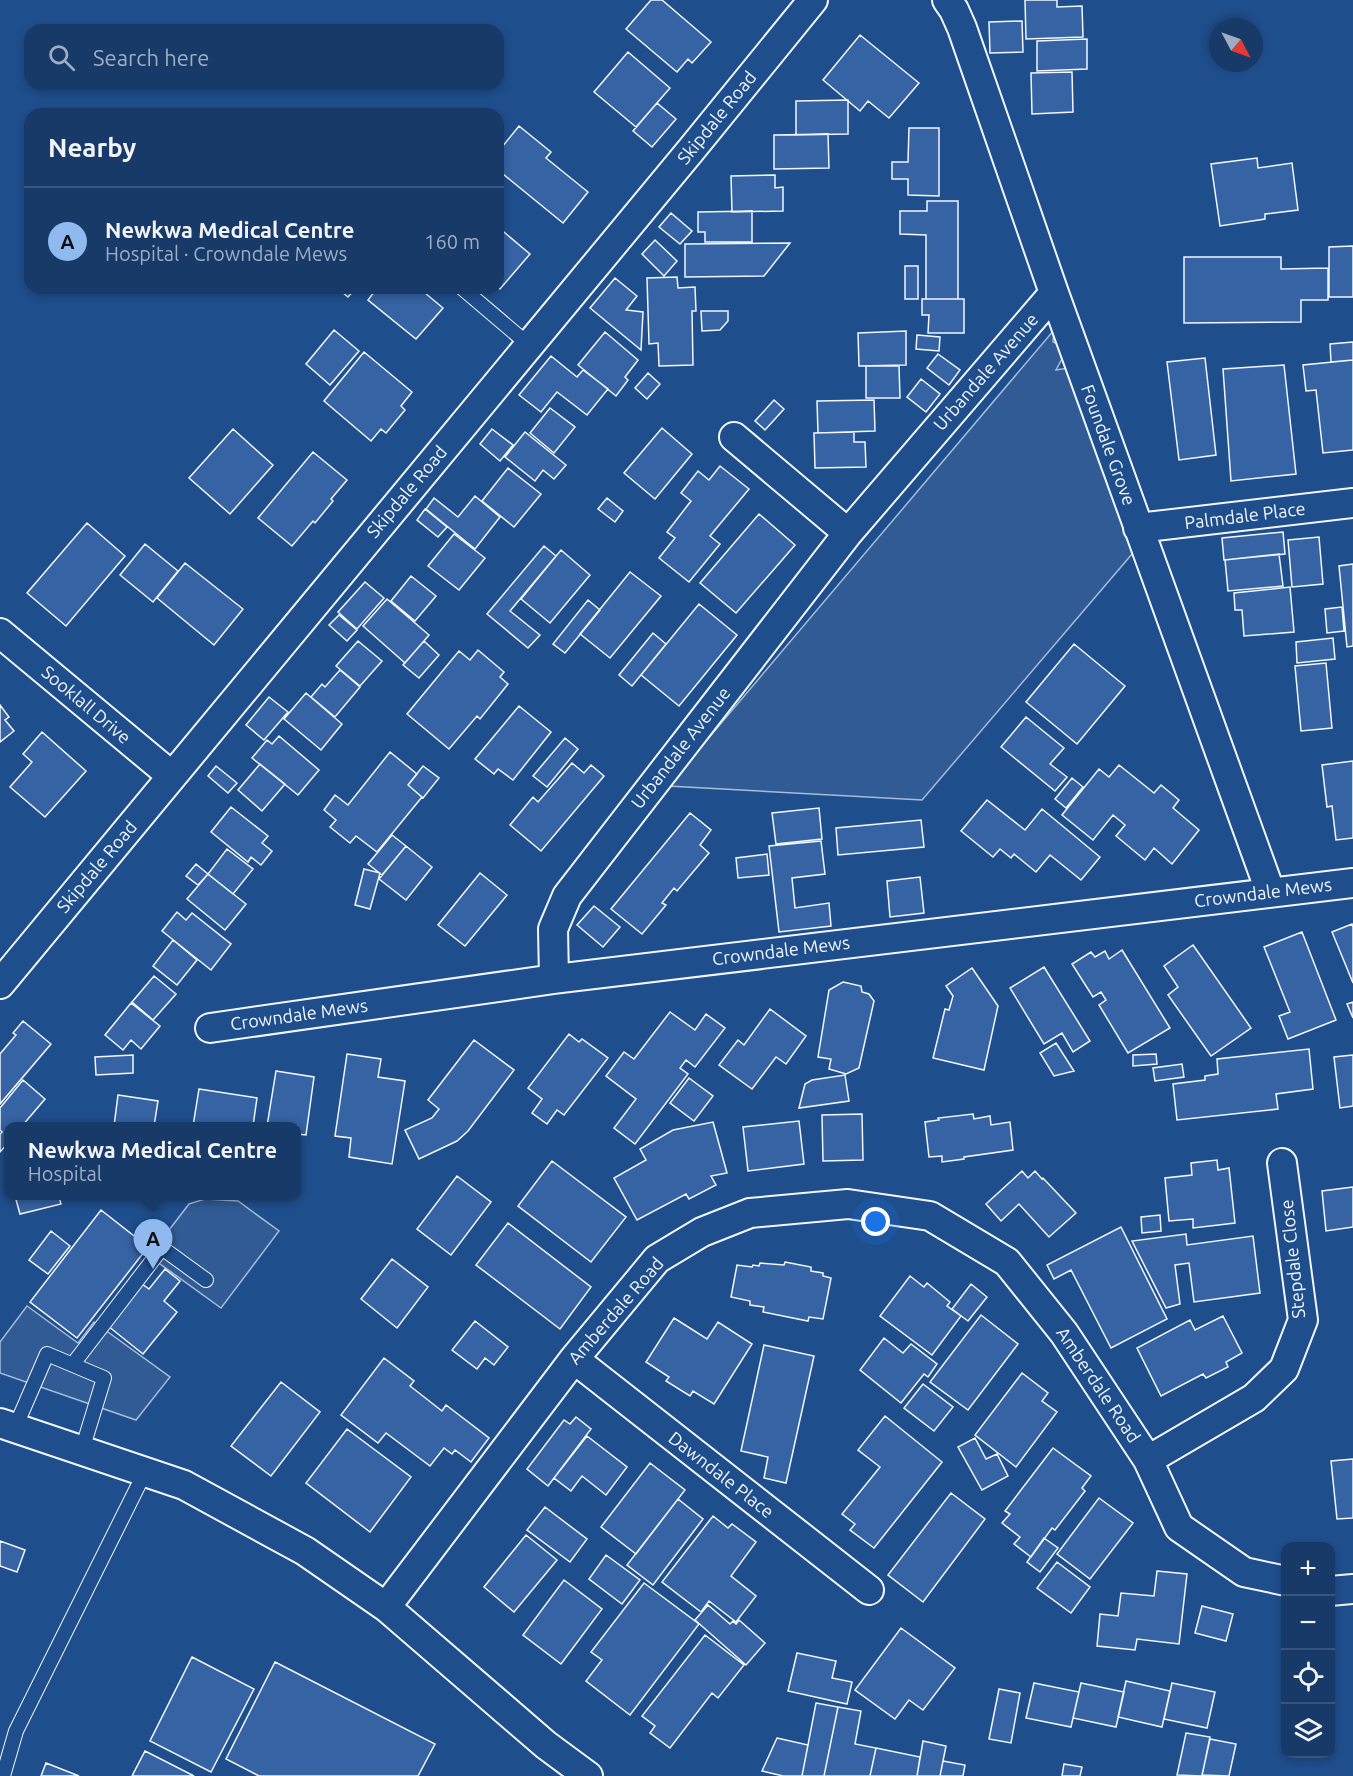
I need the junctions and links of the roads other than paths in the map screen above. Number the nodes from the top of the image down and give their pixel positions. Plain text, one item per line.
1 (813, 0) edge
2 (947, 0) edge
3 (1054, 293) junction
4 (469, 294) edge
5 (529, 345) junction
6 (734, 437) dead end
7 (1353, 503) edge
8 (1138, 528) junction
9 (848, 532) junction
10 (0, 633) edge
11 (172, 776) junction
12 (1353, 883) edge
13 (1270, 891) junction
14 (554, 979) junction
15 (0, 984) edge
16 (210, 1028) dead end
17 (1282, 1162) dead end
18 (206, 1280) dead end
19 (574, 1359) junction
20 (76, 1366) junction
21 (7, 1425) edge
22 (82, 1450) junction
23 (1148, 1460) junction
24 (145, 1472) junction
25 (1281, 1580) edge
26 (1353, 1589) edge
27 (869, 1590) dead end
28 (1335, 1591) edge
29 (386, 1607) junction
30 (3, 1776) edge
31 (588, 1776) edge

1 - 5 street, Skipdale Road
2 - 3 street, Foundale Grove
3 - 8 street, Foundale Grove
3 - 9 street, Urbandale Avenue
4 - 5 lane
5 - 11 street, Skipdale Road
6 - 9 street
7 - 8 street, Palmdale Place
8 - 13 street, Foundale Grove
9 - 14 street, Urbandale Avenue
10 - 11 street, Sooklall Drive
11 - 15 street, Skipdale Road
12 - 13 street, Crowndale Mews
13 - 14 street, Crowndale Mews
14 - 16 street, Crowndale Mews
17 - 23 street, Stepdale Close
18 - 20 lane
19 - 23 street, Amberdale Road
19 - 27 street, Dawndale Place
19 - 29 street, Amberdale Road
20 - 21 lane
20 - 22 lane
21 - 22 street
22 - 24 street
23 - 25 street, Amberdale Road
24 - 29 street
24 - 30 lane
26 - 28 street
29 - 31 street

